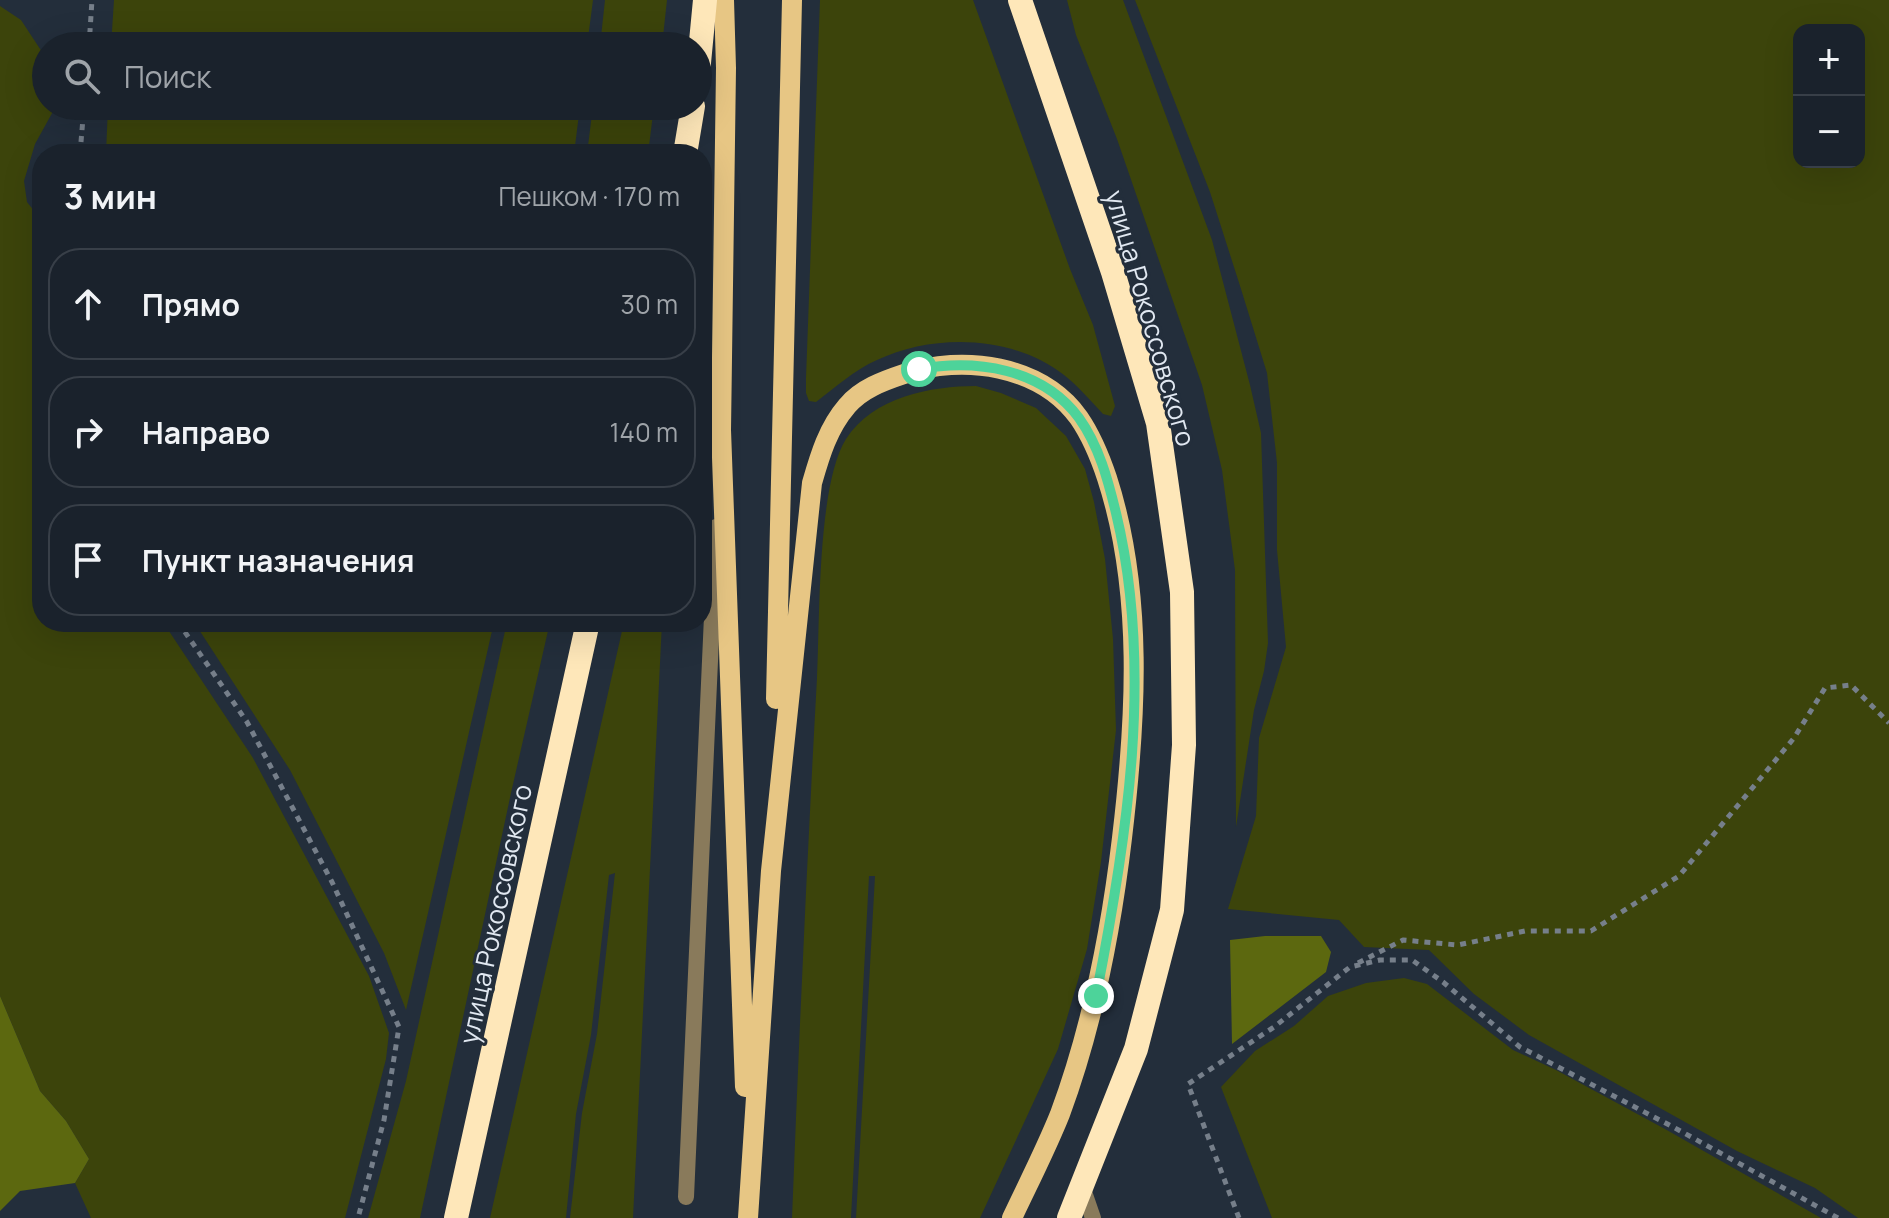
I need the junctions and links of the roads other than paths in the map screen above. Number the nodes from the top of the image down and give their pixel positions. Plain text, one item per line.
1 (705, 0) edge
2 (724, 0) edge
3 (792, 0) edge
4 (1020, 0) edge
5 (702, 32) edge
6 (691, 120) edge
7 (687, 144) edge
8 (721, 430) junction
9 (712, 627) edge
10 (586, 632) edge
11 (712, 632) edge
12 (771, 871) junction
13 (1082, 1185) junction
14 (686, 1197) dead end
15 (749, 1197) junction
16 (456, 1218) edge
17 (748, 1218) edge
18 (1012, 1218) edge
19 (1069, 1218) edge
20 (1093, 1218) edge

1 - 5 highway
2 - 8 main road
3 - 12 main road
4 - 13 highway, улица Рокоссовского
6 - 7 highway
8 - 9 street
8 - 15 main road
10 - 16 highway, улица Рокоссовского
11 - 14 street
12 - 15 main road
12 - 18 main road
13 - 19 highway, улица Рокоссовского
13 - 20 street
15 - 17 main road

